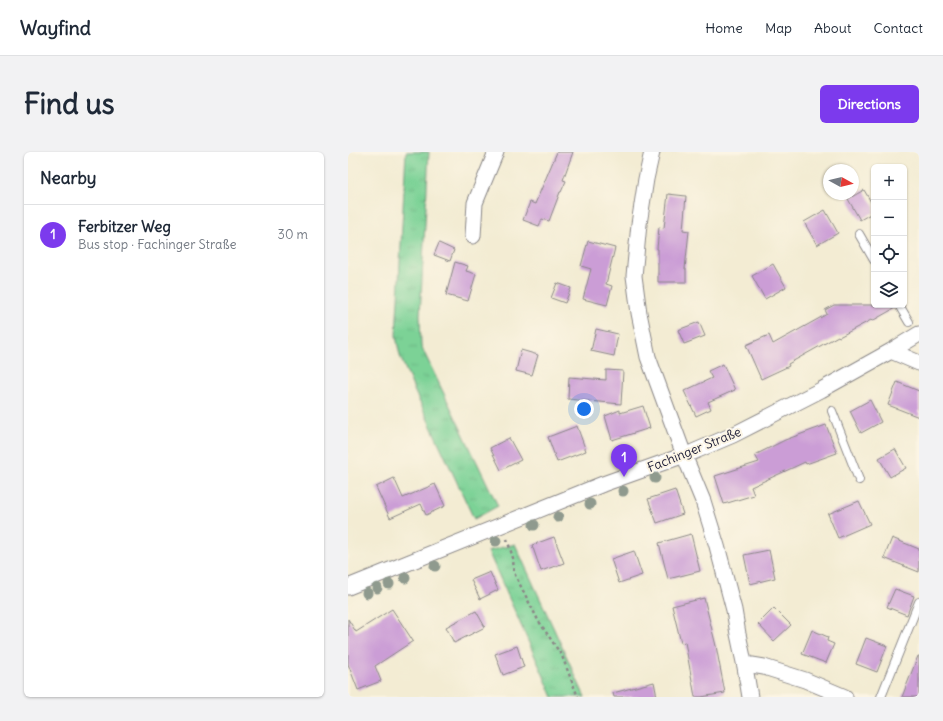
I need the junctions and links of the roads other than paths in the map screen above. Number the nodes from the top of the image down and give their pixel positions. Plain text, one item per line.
1 (496, 152) edge
2 (652, 152) edge
3 (859, 234) dead end
4 (473, 236) dead end
5 (871, 255) edge
6 (901, 308) edge
7 (909, 322) dead end
8 (919, 334) edge
9 (892, 351) junction
10 (919, 363) edge
11 (832, 411) dead end
12 (684, 455) junction
13 (859, 480) dead end
14 (348, 587) edge
15 (919, 602) edge
16 (745, 667) junction
17 (750, 697) edge
18 (845, 697) edge
19 (881, 697) edge

1 - 4 street
2 - 12 street
3 - 5 lane
6 - 7 lane
8 - 9 street, Fachinger Straße
9 - 10 street
9 - 12 street, Fachinger Straße
11 - 13 lane
12 - 14 street, Fachinger Straße
12 - 16 street
15 - 19 lane
16 - 17 street
16 - 18 street

